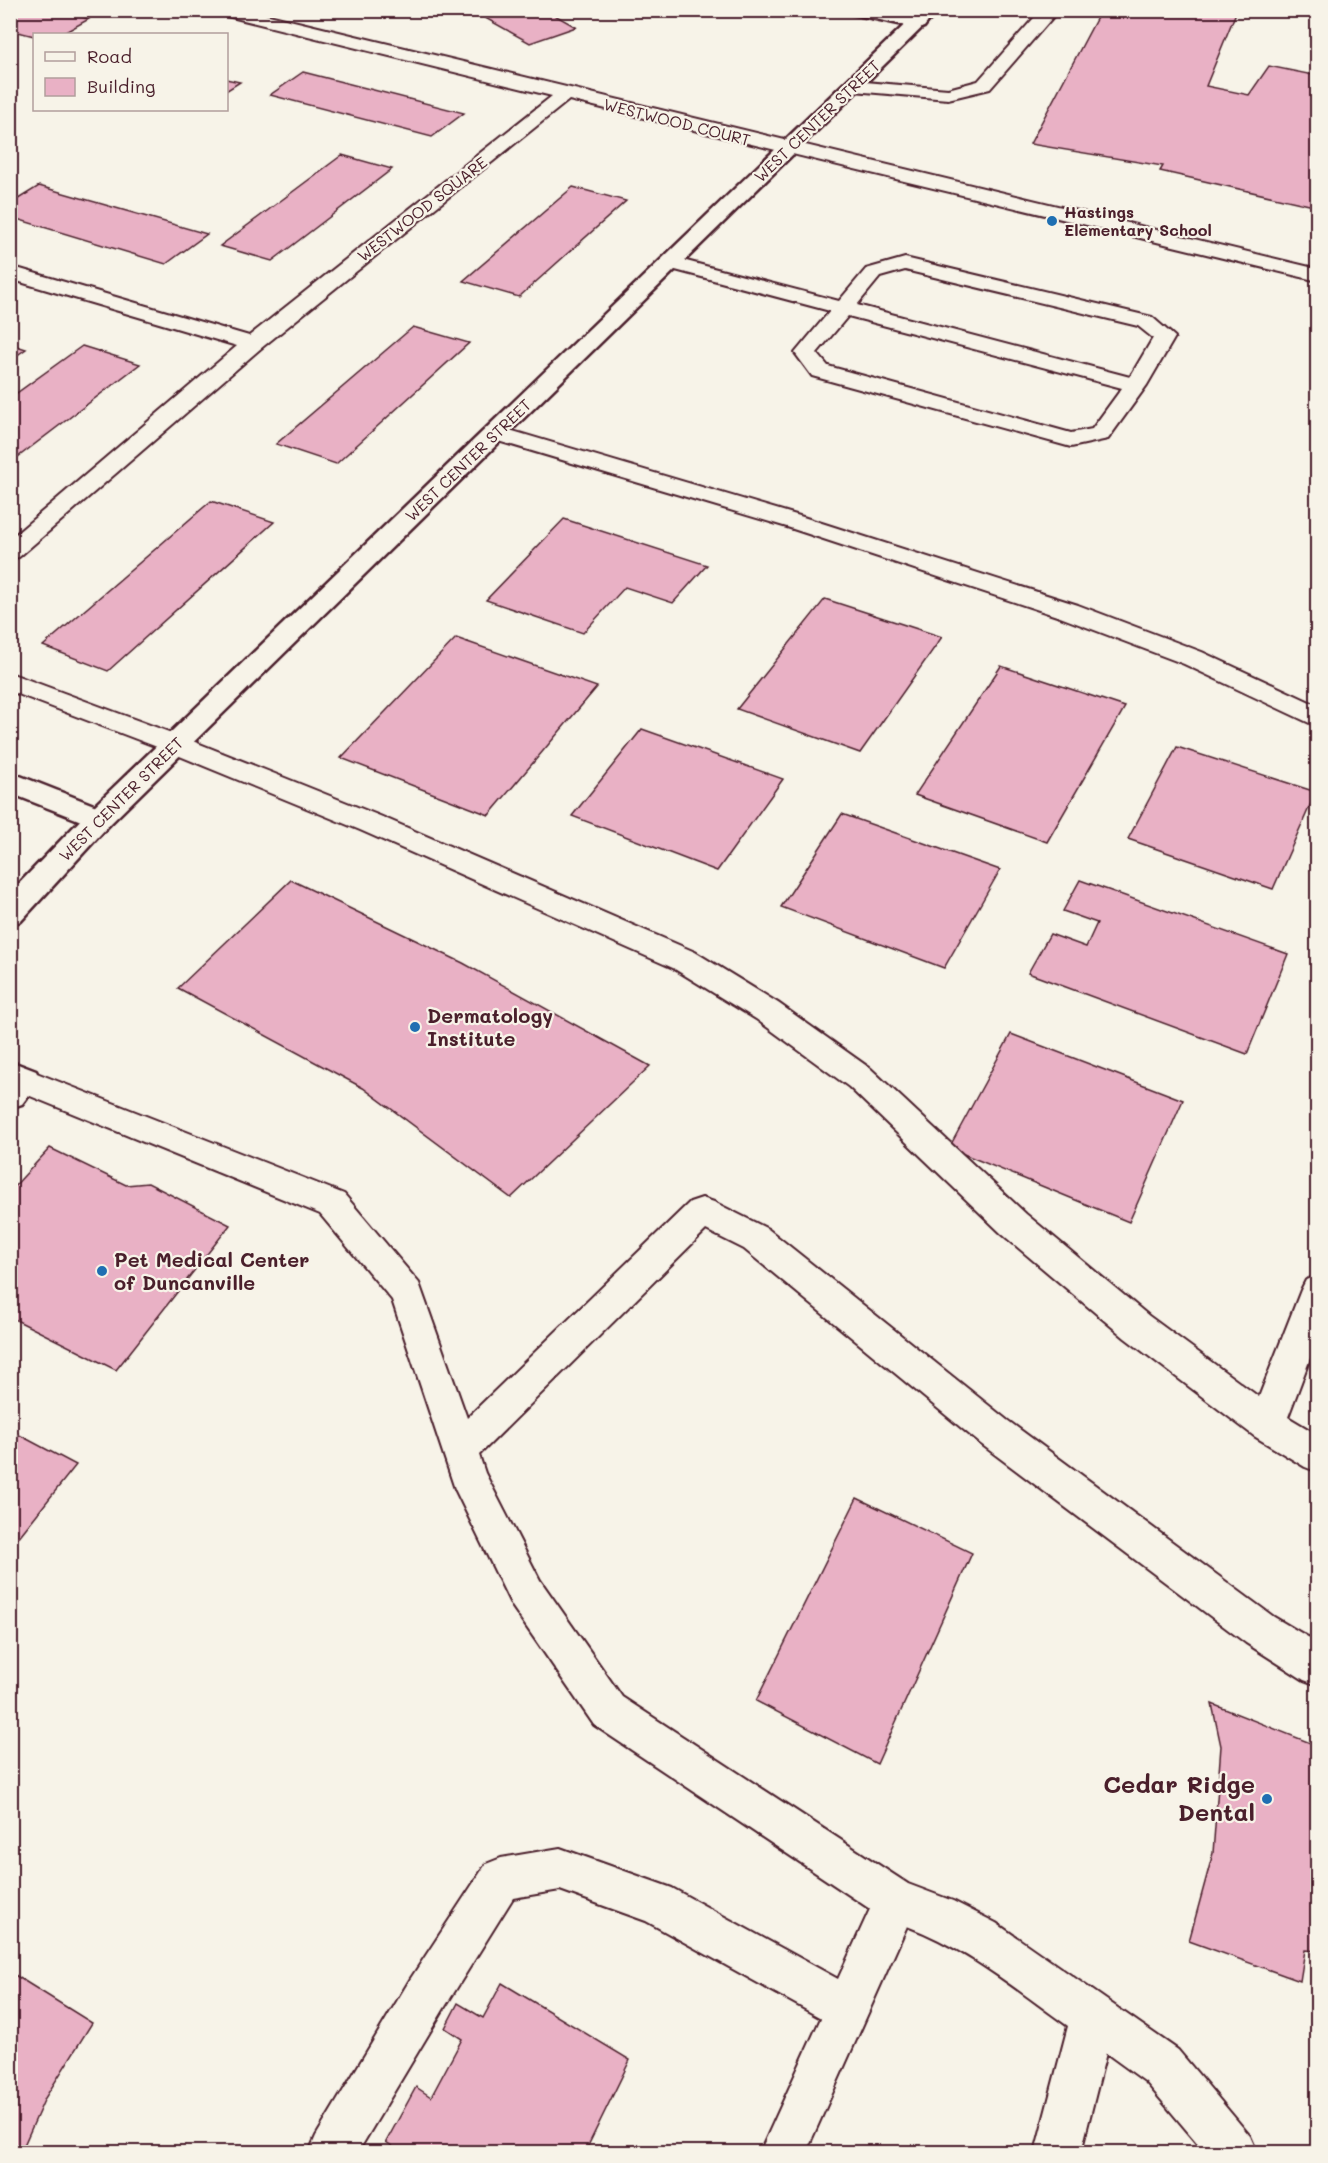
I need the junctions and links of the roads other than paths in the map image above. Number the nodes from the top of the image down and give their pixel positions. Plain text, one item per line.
1 (225, 10) edge
2 (858, 10) edge
3 (1051, 10) edge
4 (924, 17) edge
5 (853, 86) junction
6 (566, 94) junction
7 (789, 148) junction
8 (671, 263) junction
9 (10, 272) edge
10 (1317, 275) edge
11 (842, 308) junction
12 (252, 344) junction
13 (1136, 385) junction
14 (496, 433) junction
15 (10, 552) edge
16 (10, 681) edge
17 (1317, 718) edge
18 (175, 744) junction
19 (10, 782) edge
20 (99, 818) junction
21 (10, 913) edge
22 (15, 1083) edge
23 (1317, 1290) edge
24 (1267, 1424) junction
25 (459, 1450) junction
26 (1317, 1455) edge
27 (1317, 1666) edge
28 (896, 1901) junction
29 (849, 2009) junction
30 (1093, 2017) junction
31 (332, 2152) edge
32 (783, 2152) edge
33 (1058, 2152) edge
34 (1234, 2152) edge

1 - 6 lane
2 - 4 street
3 - 5 lane
4 - 5 street, WEST CENTER STREET
5 - 7 street, WEST CENTER STREET
6 - 7 lane, WESTWOOD COURT
6 - 12 lane, WESTWOOD SQUARE
7 - 8 street, WEST CENTER STREET
7 - 10 lane, WESTWOOD COURT
8 - 11 lane
8 - 14 street, WEST CENTER STREET
9 - 12 lane
11 - 13 lane
11 - 13 lane
11 - 13 lane
12 - 15 lane, WESTWOOD SQUARE
14 - 17 lane
14 - 18 street, WEST CENTER STREET
16 - 18 lane
18 - 20 street, WEST CENTER STREET
18 - 24 lane
19 - 20 street
20 - 21 street, WEST CENTER STREET
22 - 25 lane
23 - 24 lane
24 - 26 lane
25 - 27 lane
25 - 28 lane
28 - 29 lane
28 - 30 lane
29 - 31 lane
29 - 32 lane
30 - 33 lane
30 - 34 lane

